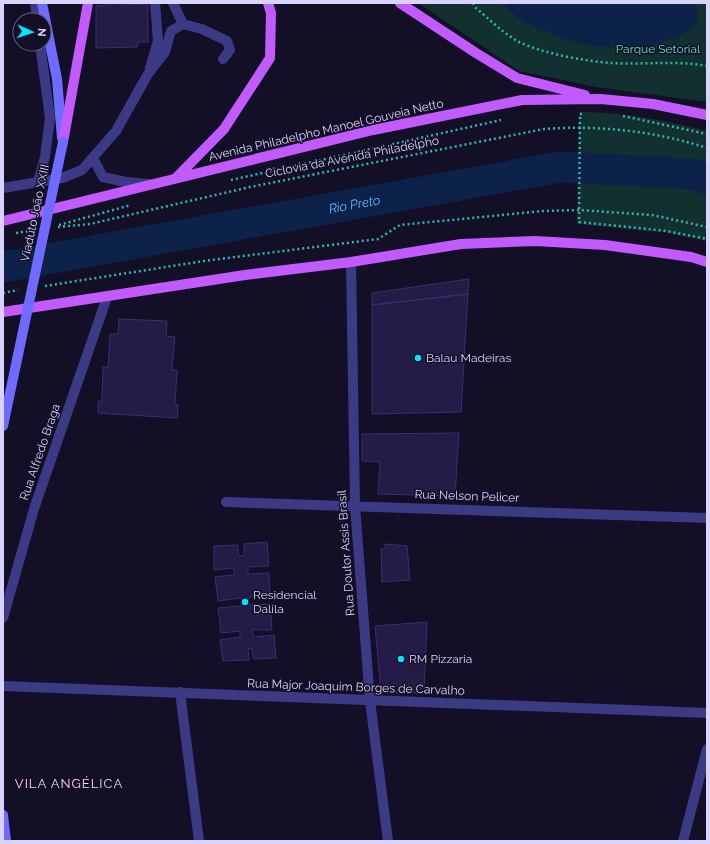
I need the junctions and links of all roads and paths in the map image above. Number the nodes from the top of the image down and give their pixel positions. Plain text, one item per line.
1 (42, 3) edge
2 (88, 3) edge
3 (155, 3) edge
4 (173, 3) edge
5 (268, 3) edge
6 (400, 3) edge
7 (473, 3) edge
8 (183, 24) junction
9 (41, 52) edge
10 (223, 59) dead end
11 (707, 66) edge
12 (148, 74) junction
13 (601, 99) junction
14 (574, 114) dead end
15 (580, 114) junction
16 (587, 114) dead end
17 (707, 115) edge
18 (621, 116) dead end
19 (504, 119) dead end
20 (580, 128) junction
21 (707, 134) edge
22 (63, 142) junction
23 (707, 148) edge
24 (93, 158) junction
25 (175, 179) junction
26 (229, 181) dead end
27 (38, 182) junction
28 (155, 184) junction
29 (3, 188) edge
30 (139, 203) dead end
31 (579, 210) junction
32 (3, 221) edge
33 (707, 227) edge
34 (37, 230) dead end
35 (10, 234) dead end
36 (707, 239) edge
37 (351, 262) junction
38 (707, 262) edge
39 (37, 287) dead end
40 (24, 289) dead end
41 (3, 293) edge
42 (107, 297) junction
43 (3, 312) edge
44 (3, 426) edge
45 (226, 502) dead end
46 (355, 506) junction
47 (707, 518) edge
48 (3, 618) edge
49 (3, 686) edge
50 (180, 692) junction
51 (370, 701) junction
52 (707, 713) edge
53 (707, 749) edge
54 (3, 815) edge
55 (6, 841) edge
56 (199, 841) edge
57 (388, 841) edge
58 (683, 841) edge

1 - 22 main road, Viaduto João XXIII
2 - 22 main road
3 - 12 street
4 - 8 street
5 - 25 main road
6 - 13 main road
7 - 11 path
8 - 10 street
8 - 12 street
9 - 27 street
12 - 24 street
13 - 17 main road, Avenida Philadelpho Manoel Gouveia Netto
13 - 25 main road, Avenida Philadelpho Manoel Gouveia Netto
14 - 15 path
15 - 16 path
15 - 20 path
18 - 21 path
19 - 26 path
20 - 23 path, Ciclovia da Avenida Philadelpho
20 - 30 path, Ciclovia da Avenida Philadelpho
20 - 31 path
22 - 44 main road, Viaduto João XXIII, bridge
24 - 27 street
24 - 28 street
25 - 28 main road, Avenida Philadelpho Manoel Gouveia Netto
27 - 29 street
28 - 32 main road, Avenida Philadelpho Manoel Gouveia Netto
31 - 33 path
31 - 36 path
31 - 39 path
34 - 35 path
37 - 38 main road
37 - 42 main road
37 - 46 street, Rua Doutor Assis Brasil
40 - 41 path
42 - 43 main road
42 - 48 street, Rua Alfredo Braga
45 - 46 street, Rua Nelson Pelicer
46 - 47 street, Rua Nelson Pelicer
46 - 51 street, Rua Doutor Assis Brasil
49 - 50 street, Rua Major Joaquim Borges de Carvalho
50 - 51 street, Rua Major Joaquim Borges de Carvalho
50 - 56 street
51 - 52 street, Rua Major Joaquim Borges de Carvalho
51 - 57 street, Rua Doutor Assis Brasil
53 - 58 street
54 - 55 main road

